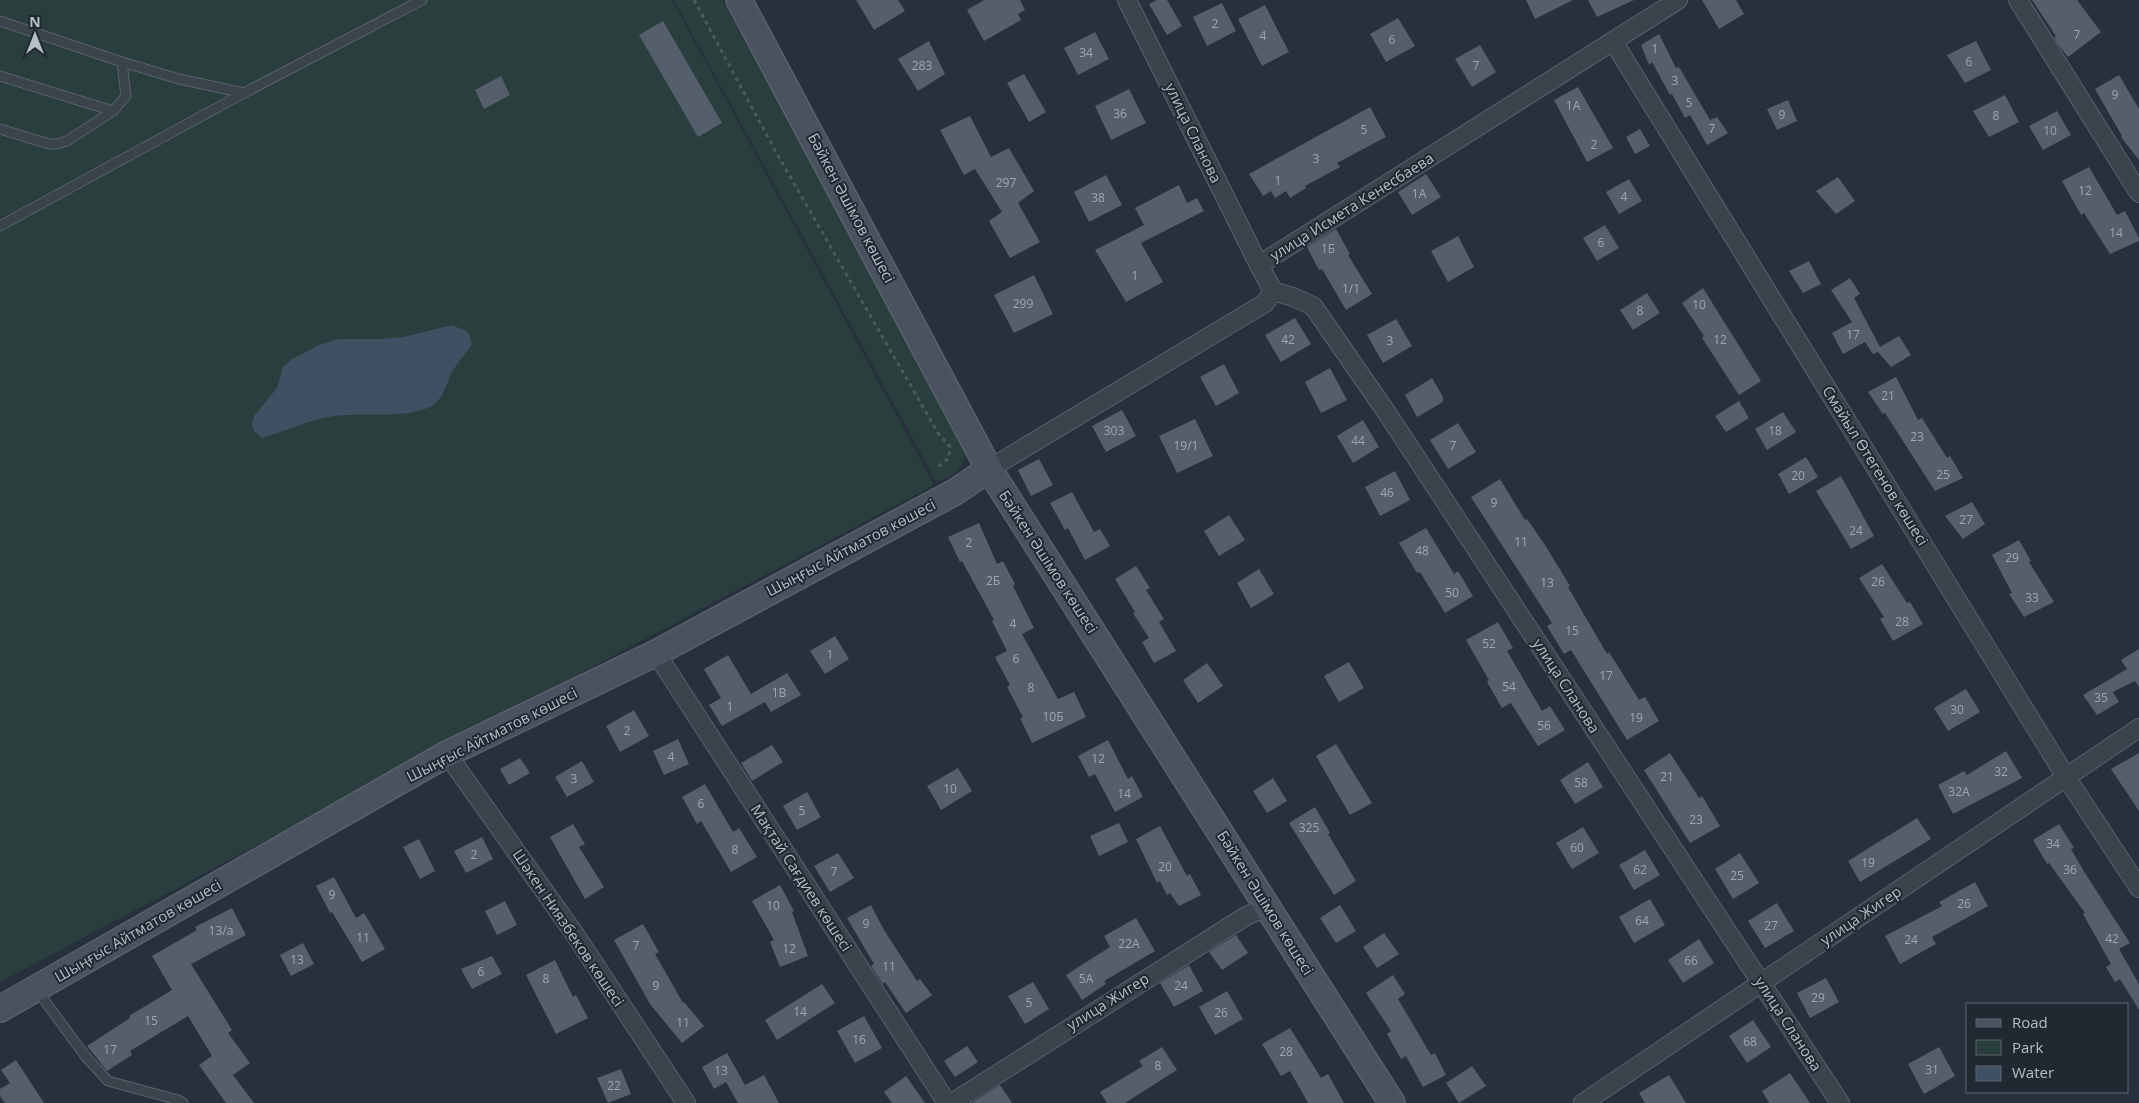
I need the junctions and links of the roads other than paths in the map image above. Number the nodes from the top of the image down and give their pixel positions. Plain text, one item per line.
1 (422, 0) edge
2 (739, 0) edge
3 (1128, 0) edge
4 (1678, 0) edge
5 (2018, 0) edge
6 (0, 21) edge
7 (1613, 41) junction
8 (122, 62) junction
9 (0, 76) edge
10 (244, 93) junction
11 (113, 111) junction
12 (0, 130) edge
13 (2139, 193) edge
14 (0, 226) edge
15 (1259, 265) junction
16 (1273, 292) junction
17 (989, 470) junction
18 (656, 653) junction
19 (2139, 728) edge
20 (447, 754) junction
21 (2066, 777) junction
22 (2139, 888) edge
23 (1268, 907) junction
24 (1761, 983) junction
25 (36, 989) junction
26 (0, 1009) edge
27 (183, 1103) edge
28 (686, 1103) edge
29 (947, 1103) edge
30 (952, 1103) edge
31 (1392, 1103) edge
32 (1582, 1103) edge
33 (1840, 1103) edge

1 - 10 lane
2 - 17 main road, Бәйкен Әшімов көшесі
3 - 15 street, улица Сланова
4 - 7 street, улица Исмета Кенесбаева
5 - 13 street
6 - 8 lane
7 - 15 street, улица Исмета Кенесбаева
7 - 21 street, Смайыл Өтегенов көшесі
8 - 10 lane
8 - 11 lane
9 - 11 lane
10 - 14 lane
11 - 12 lane
15 - 16 street, улица Исмета Кенесбаева
16 - 17 street
16 - 24 street, улица Сланова
17 - 18 main road, Шыңғыс Айтматов көшесі
17 - 23 main road, Бәйкен Әшімов көшесі
18 - 20 main road, Шыңғыс Айтматов көшесі
18 - 29 street, Мақтай Сағдиев көшесі
19 - 21 street, улица Жигер
20 - 25 main road, Шыңғыс Айтматов көшесі
20 - 28 street, Шәкен Ниязбеков көшесі
21 - 22 street, Смайыл Өтегенов көшесі
21 - 24 street, улица Жигер
23 - 30 street, улица Жигер
23 - 31 main road, Бәйкен Әшімов көшесі
24 - 32 street, улица Жигер
24 - 33 street, улица Сланова
25 - 26 main road, Шыңғыс Айтматов көшесі
25 - 27 lane

